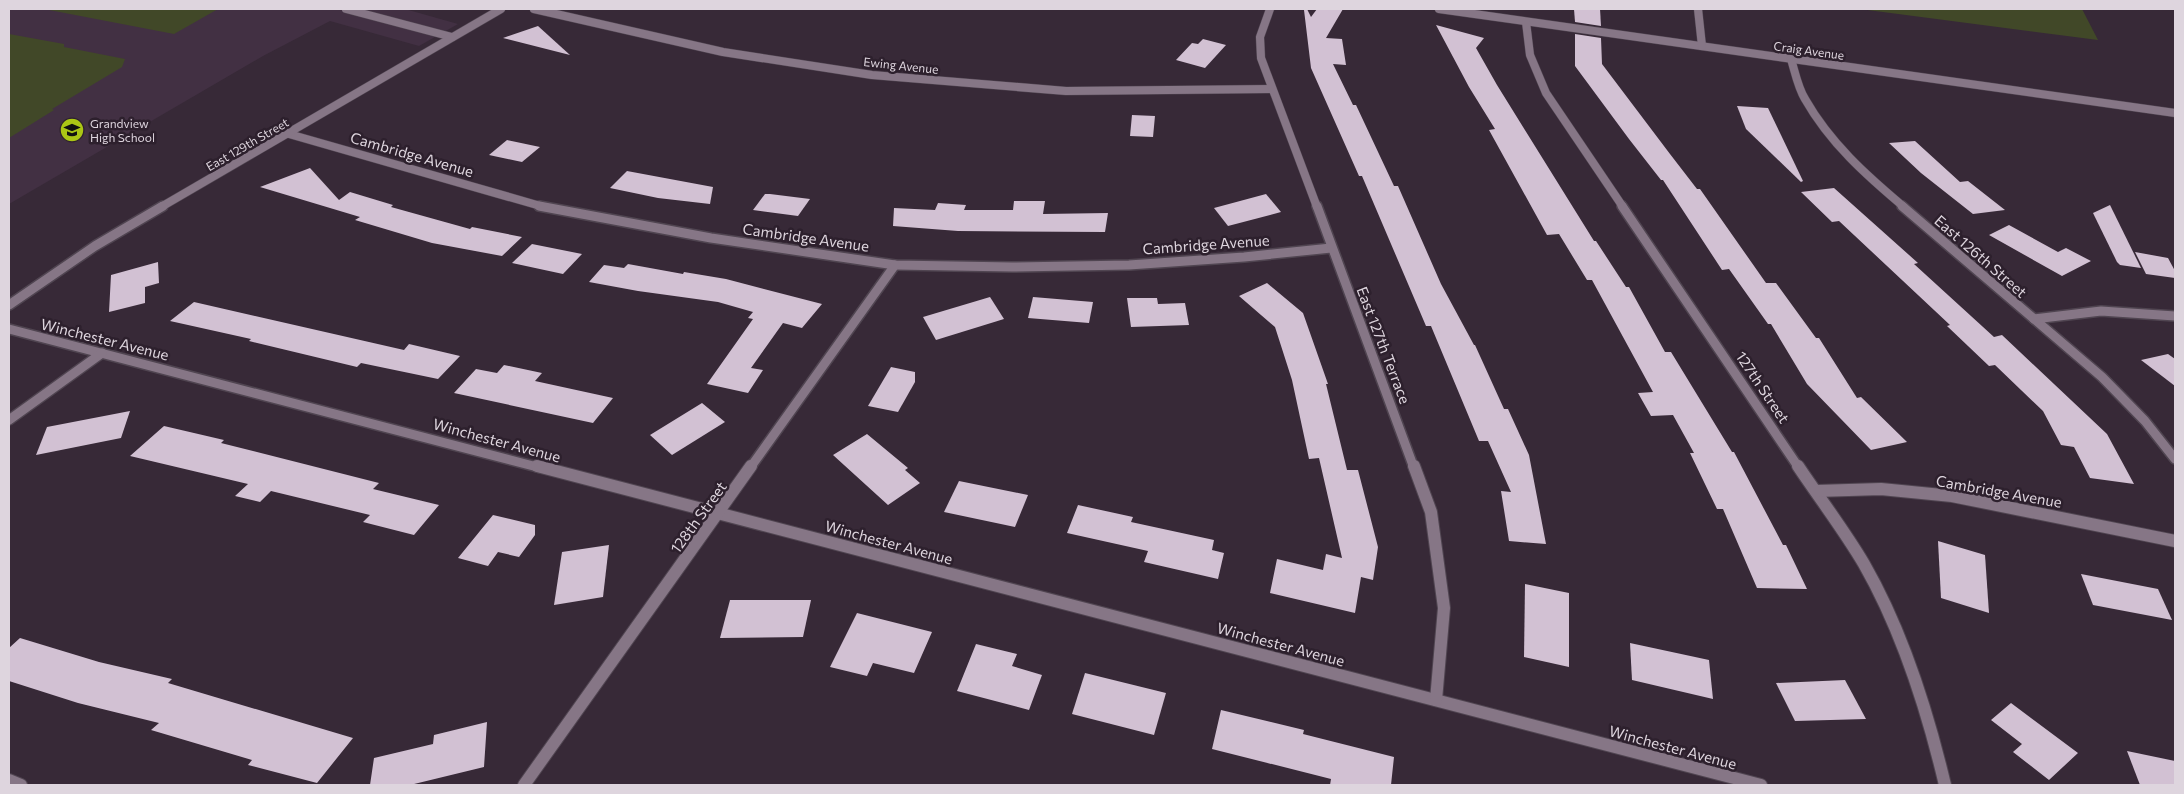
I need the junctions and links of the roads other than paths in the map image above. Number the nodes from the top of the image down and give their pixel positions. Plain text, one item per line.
1 (346, 9) edge
2 (500, 9) edge
3 (534, 9) edge
4 (1270, 9) edge
5 (1439, 9) edge
6 (1698, 9) edge
7 (1526, 22) junction
8 (452, 38) junction
9 (1702, 46) junction
10 (1791, 59) junction
11 (1272, 89) junction
12 (2175, 113) edge
13 (289, 134) junction
14 (1331, 248) junction
15 (895, 265) junction
16 (9, 305) edge
17 (2175, 316) edge
18 (2034, 319) junction
19 (9, 329) edge
20 (102, 353) junction
21 (9, 420) edge
22 (2175, 459) edge
23 (1816, 492) junction
24 (719, 514) junction
25 (2175, 541) edge
26 (1436, 700) junction
27 (9, 780) edge
28 (21, 785) edge
29 (524, 785) edge
30 (1761, 785) edge
31 (1945, 785) edge

1 - 8 street
2 - 8 street, East 129th Street
3 - 11 street, Ewing Avenue
4 - 11 street, East 127th Terrace
5 - 7 street, Craig Avenue
6 - 9 street
7 - 9 street, Craig Avenue
7 - 23 street, 127th Street
8 - 13 street, East 129th Street
9 - 10 street, Craig Avenue
10 - 12 street, Craig Avenue
10 - 18 street, East 126th Street
11 - 14 street, East 127th Terrace
13 - 15 street, Cambridge Avenue
13 - 16 street, East 129th Street
14 - 15 street, Cambridge Avenue
14 - 26 street, East 127th Terrace
15 - 24 street, 128th Street
17 - 18 street
18 - 22 street, East 126th Street
19 - 20 street, Winchester Avenue
20 - 21 street
20 - 24 street, Winchester Avenue
23 - 25 street, Cambridge Avenue
23 - 31 street, 127th Street
24 - 26 street, Winchester Avenue
24 - 29 street, 128th Street
26 - 30 street, Winchester Avenue
27 - 28 street

